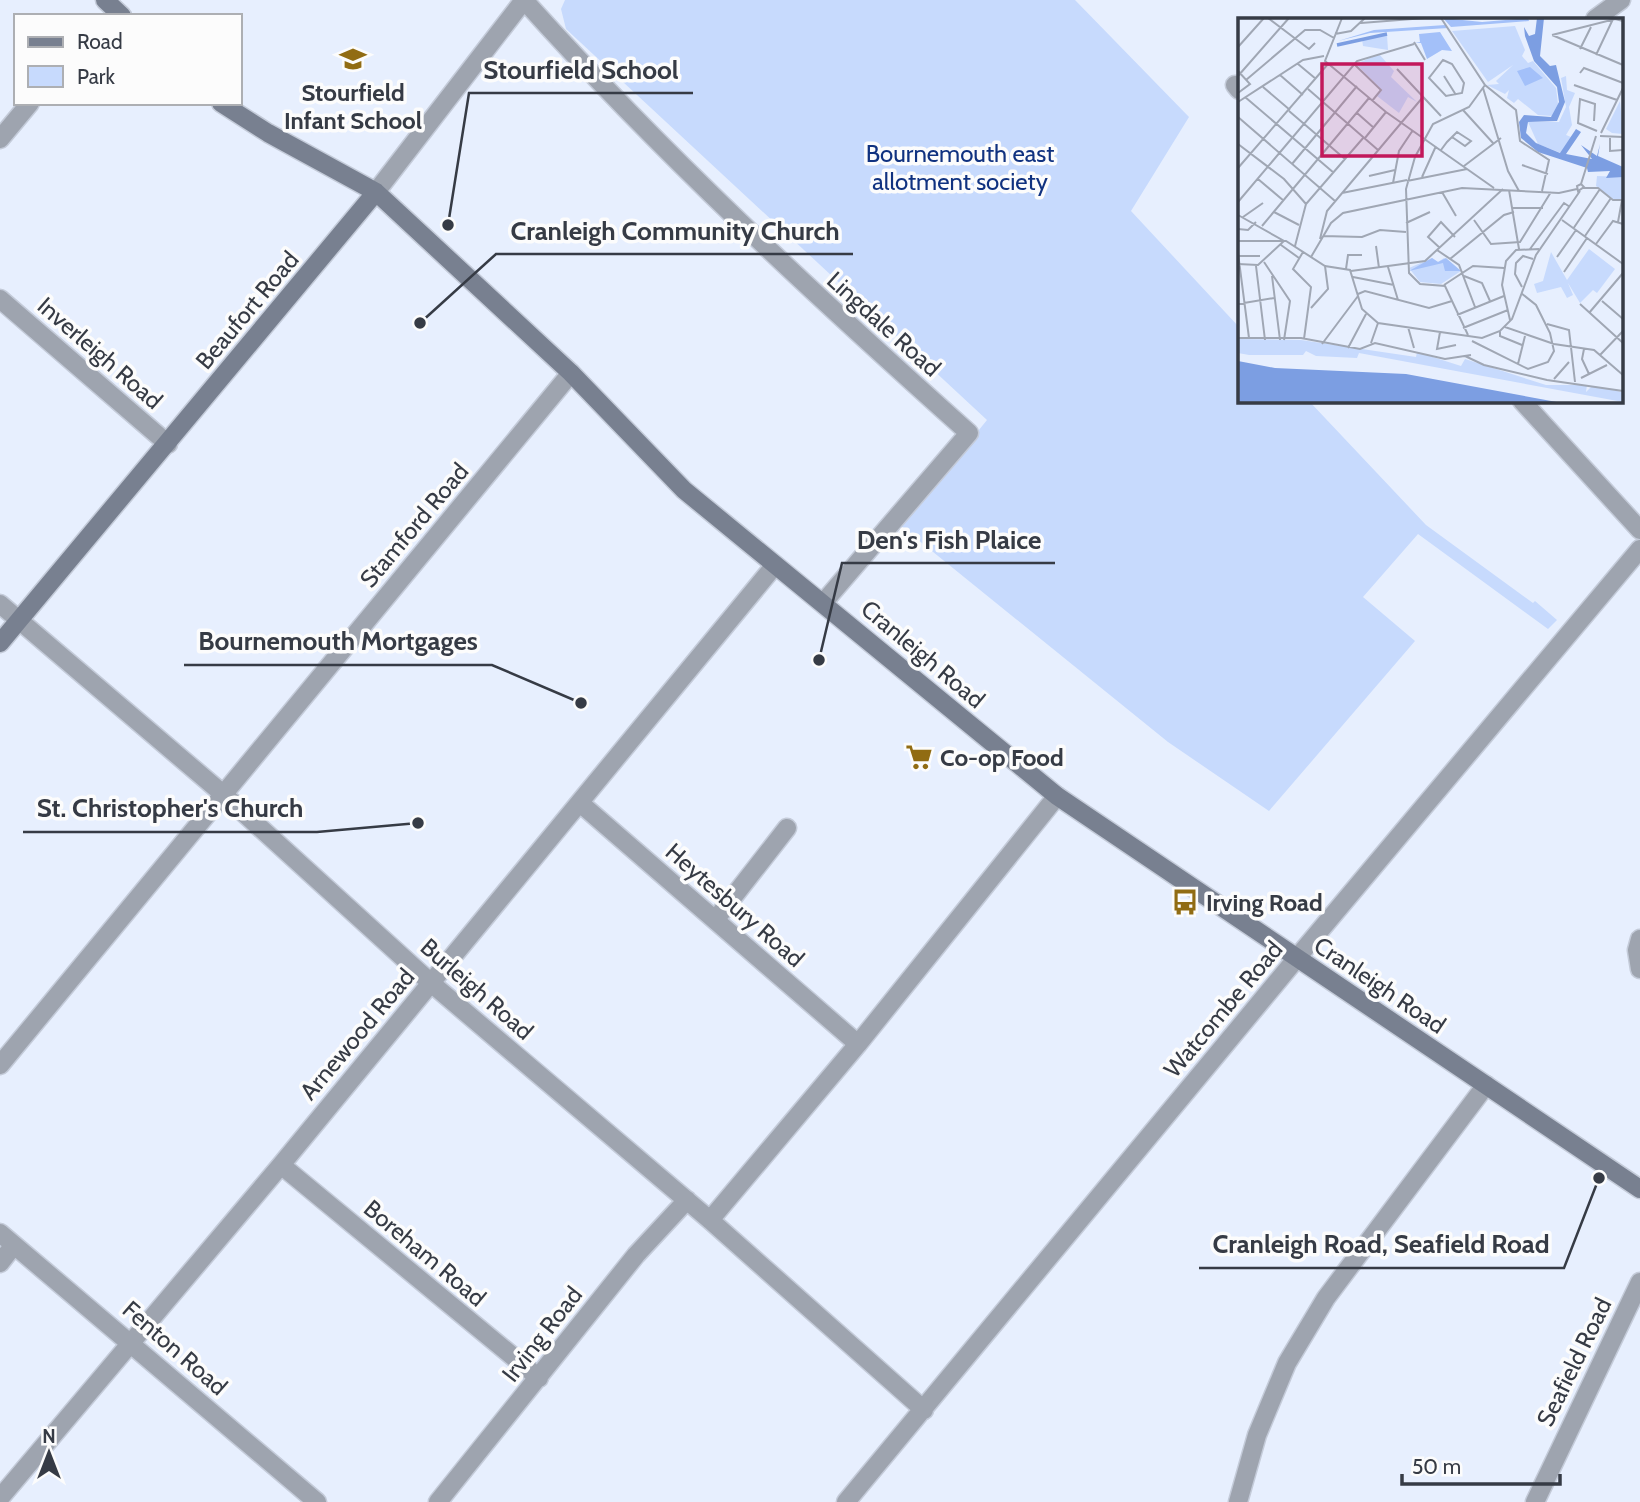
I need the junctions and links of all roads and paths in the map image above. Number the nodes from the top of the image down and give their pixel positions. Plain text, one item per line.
1 (524, 0) edge
2 (1621, 0) edge
3 (1596, 18) edge
4 (28, 105) edge
5 (224, 105) edge
6 (0, 139) edge
7 (376, 192) junction
8 (0, 299) edge
9 (571, 373) junction
10 (1523, 402) edge
11 (168, 444) junction
12 (1640, 530) edge
13 (1640, 550) edge
14 (775, 565) junction
15 (823, 603) junction
16 (0, 604) edge
17 (19, 620) junction
18 (0, 643) edge
19 (223, 794) junction
20 (1057, 796) junction
21 (580, 803) junction
22 (787, 828) dead end
23 (716, 919) junction
24 (1640, 939) edge
25 (1296, 959) junction
26 (1640, 969) edge
27 (431, 983) junction
28 (858, 1044) junction
29 (0, 1065) edge
30 (1486, 1085) junction
31 (281, 1165) junction
32 (1640, 1189) edge
33 (687, 1200) junction
34 (710, 1220) junction
35 (0, 1233) edge
36 (14, 1245) junction
37 (0, 1263) edge
38 (1640, 1282) edge
39 (131, 1341) junction
40 (539, 1378) junction
41 (923, 1410) junction
42 (0, 1498) edge
43 (317, 1502) edge
44 (438, 1502) edge
45 (846, 1502) edge
46 (1238, 1502) edge
47 (1535, 1502) edge

1 - 7 street, Beaufort Road
1 - 15 street, Lingdale Road
2 - 3 street
4 - 6 street
5 - 7 street, Cranleigh Road
7 - 9 street, Cranleigh Road
7 - 11 street, Beaufort Road
8 - 11 street, Inverleigh Road
9 - 14 street, Cranleigh Road
9 - 19 street, Stamford Road
10 - 12 street
11 - 17 street, Beaufort Road
13 - 25 street, Watcombe Road
14 - 15 street, Cranleigh Road
14 - 21 street, Arnewood Road
15 - 20 street, Cranleigh Road
16 - 17 street, Burleigh Road
17 - 18 street, Beaufort Road
17 - 19 street, Burleigh Road
19 - 27 street, Burleigh Road
19 - 29 street, Stamford Road
20 - 25 street, Cranleigh Road
20 - 28 street
21 - 23 street, Heytesbury Road
21 - 27 street, Arnewood Road
22 - 23 street
23 - 28 street, Heytesbury Road
24 - 26 street
25 - 30 street, Cranleigh Road
25 - 41 street, Watcombe Road
27 - 31 street, Arnewood Road
27 - 33 street, Burleigh Road
28 - 34 street
30 - 32 street, Cranleigh Road
30 - 46 street
31 - 39 street, Arnewood Road
31 - 40 street, Boreham Road
33 - 34 street, Burleigh Road
33 - 40 street, Irving Road
34 - 41 street, Burleigh Road
35 - 36 street, Fenton Road
36 - 37 street
36 - 39 street, Fenton Road
38 - 47 street, Seafield Road
39 - 42 street, Arnewood Road
39 - 43 street, Fenton Road
40 - 44 street, Irving Road
41 - 45 street, Watcombe Road

